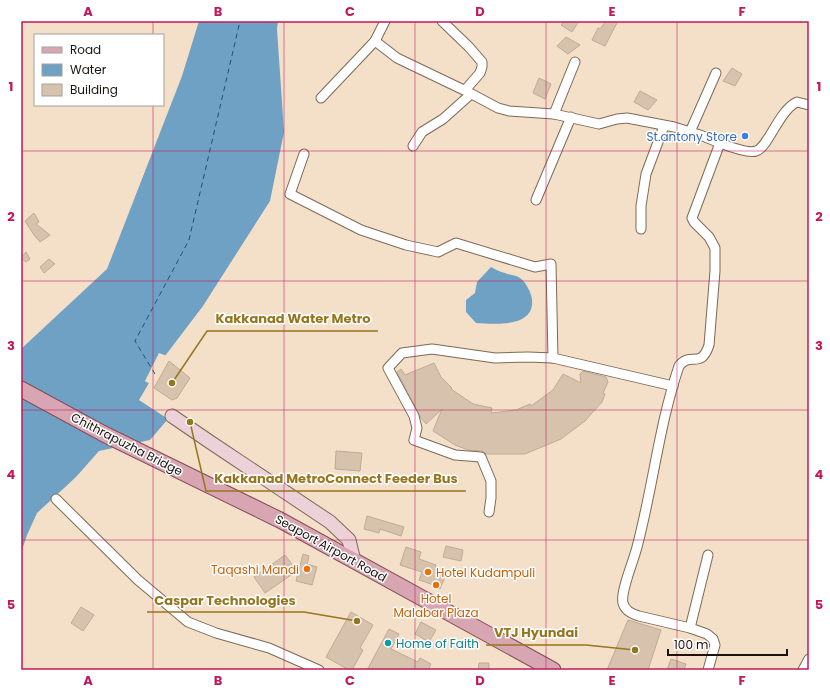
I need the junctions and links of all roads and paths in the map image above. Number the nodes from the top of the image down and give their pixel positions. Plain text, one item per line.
1 (385, 21) edge
2 (442, 21) edge
3 (375, 42) junction
4 (575, 62) dead end
5 (716, 73) dead end
6 (470, 93) junction
7 (321, 98) dead end
8 (809, 105) edge
9 (554, 114) junction
10 (570, 117) junction
11 (664, 126) junction
12 (690, 132) junction
13 (720, 143) junction
14 (413, 146) dead end
15 (304, 154) dead end
16 (536, 200) dead end
17 (641, 229) dead end
18 (552, 358) junction
19 (673, 386) junction
20 (21, 389) edge
21 (172, 416) dead end
22 (56, 499) dead end
23 (256, 508) joint
24 (489, 512) dead end
25 (708, 555) dead end
26 (354, 561) junction
27 (690, 628) junction
28 (809, 659) edge
29 (319, 670) edge
30 (553, 670) edge
31 (708, 670) edge
32 (802, 670) edge

1 - 3 street
2 - 6 street
3 - 6 street
3 - 7 street
4 - 9 street
5 - 12 street
6 - 9 street
6 - 14 street
8 - 13 street
9 - 10 street
10 - 11 street
10 - 16 street
11 - 12 street
11 - 17 street
12 - 13 street
13 - 19 street
15 - 18 street
18 - 19 street
18 - 24 street
19 - 27 street
20 - 23 main road, Chithrapuzha Bridge
21 - 26 street
22 - 29 street
23 - 26 main road, Seaport Airport Road
25 - 27 street
26 - 30 main road, Seaport Airport Road
27 - 31 street
28 - 32 street

